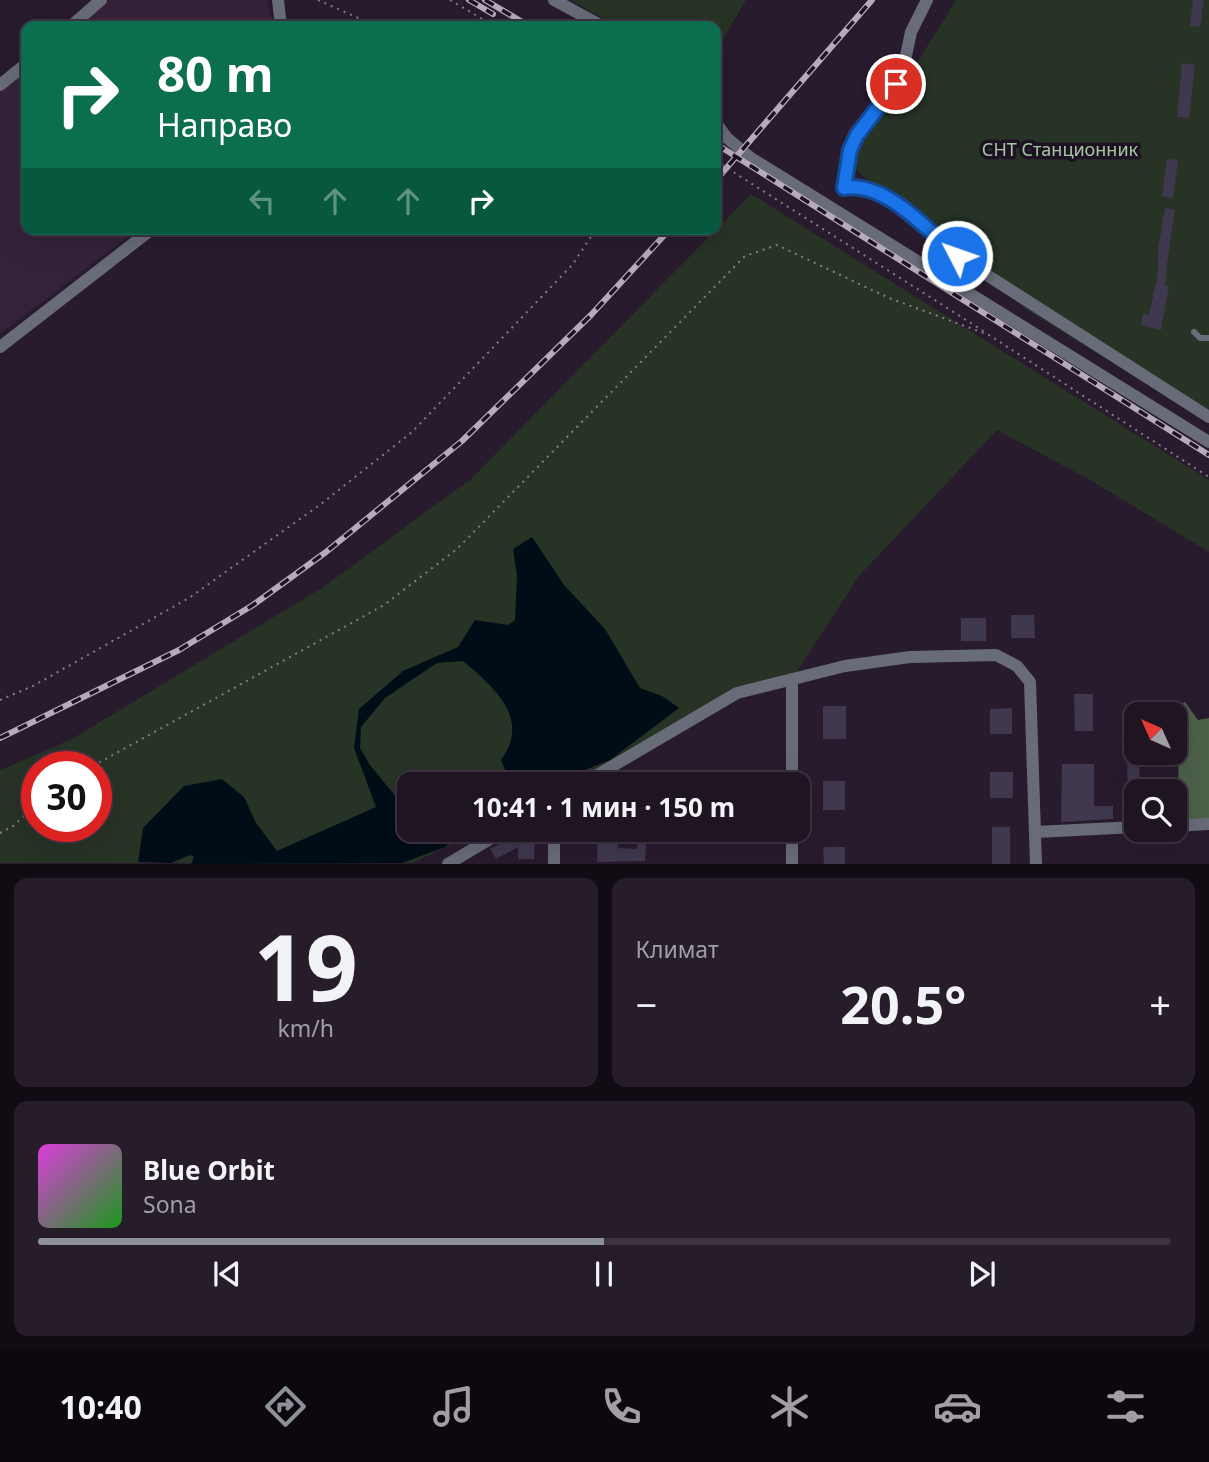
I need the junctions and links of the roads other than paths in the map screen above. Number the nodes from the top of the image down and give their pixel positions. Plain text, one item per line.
1 (101, 0) edge
2 (278, 0) edge
3 (554, 0) edge
4 (927, 0) edge
5 (77, 21) edge
6 (280, 21) edge
7 (593, 21) edge
8 (21, 68) edge
9 (0, 85) edge
10 (721, 130) edge
11 (844, 188) junction
12 (828, 203) junction
13 (144, 235) edge
14 (1194, 332) dead end
15 (1209, 338) edge
16 (0, 347) edge
17 (1209, 417) edge
18 (1209, 442) edge
19 (792, 679) junction
20 (602, 772) edge
21 (792, 772) edge
22 (1209, 824) edge
23 (1187, 825) edge
24 (1124, 828) edge
25 (1036, 832) junction
26 (484, 842) edge
27 (554, 842) edge
28 (792, 842) edge
29 (448, 863) edge
30 (554, 863) edge
31 (792, 863) edge
32 (1036, 863) edge

1 - 5 street
2 - 6 street
3 - 7 street
4 - 11 street
8 - 9 street
10 - 12 street
11 - 12 street
11 - 17 street
12 - 18 street
13 - 16 street
14 - 15 lane
19 - 20 street
19 - 21 street
19 - 25 street
22 - 23 street
24 - 25 street
25 - 32 street
26 - 29 street
27 - 30 street
28 - 31 street

